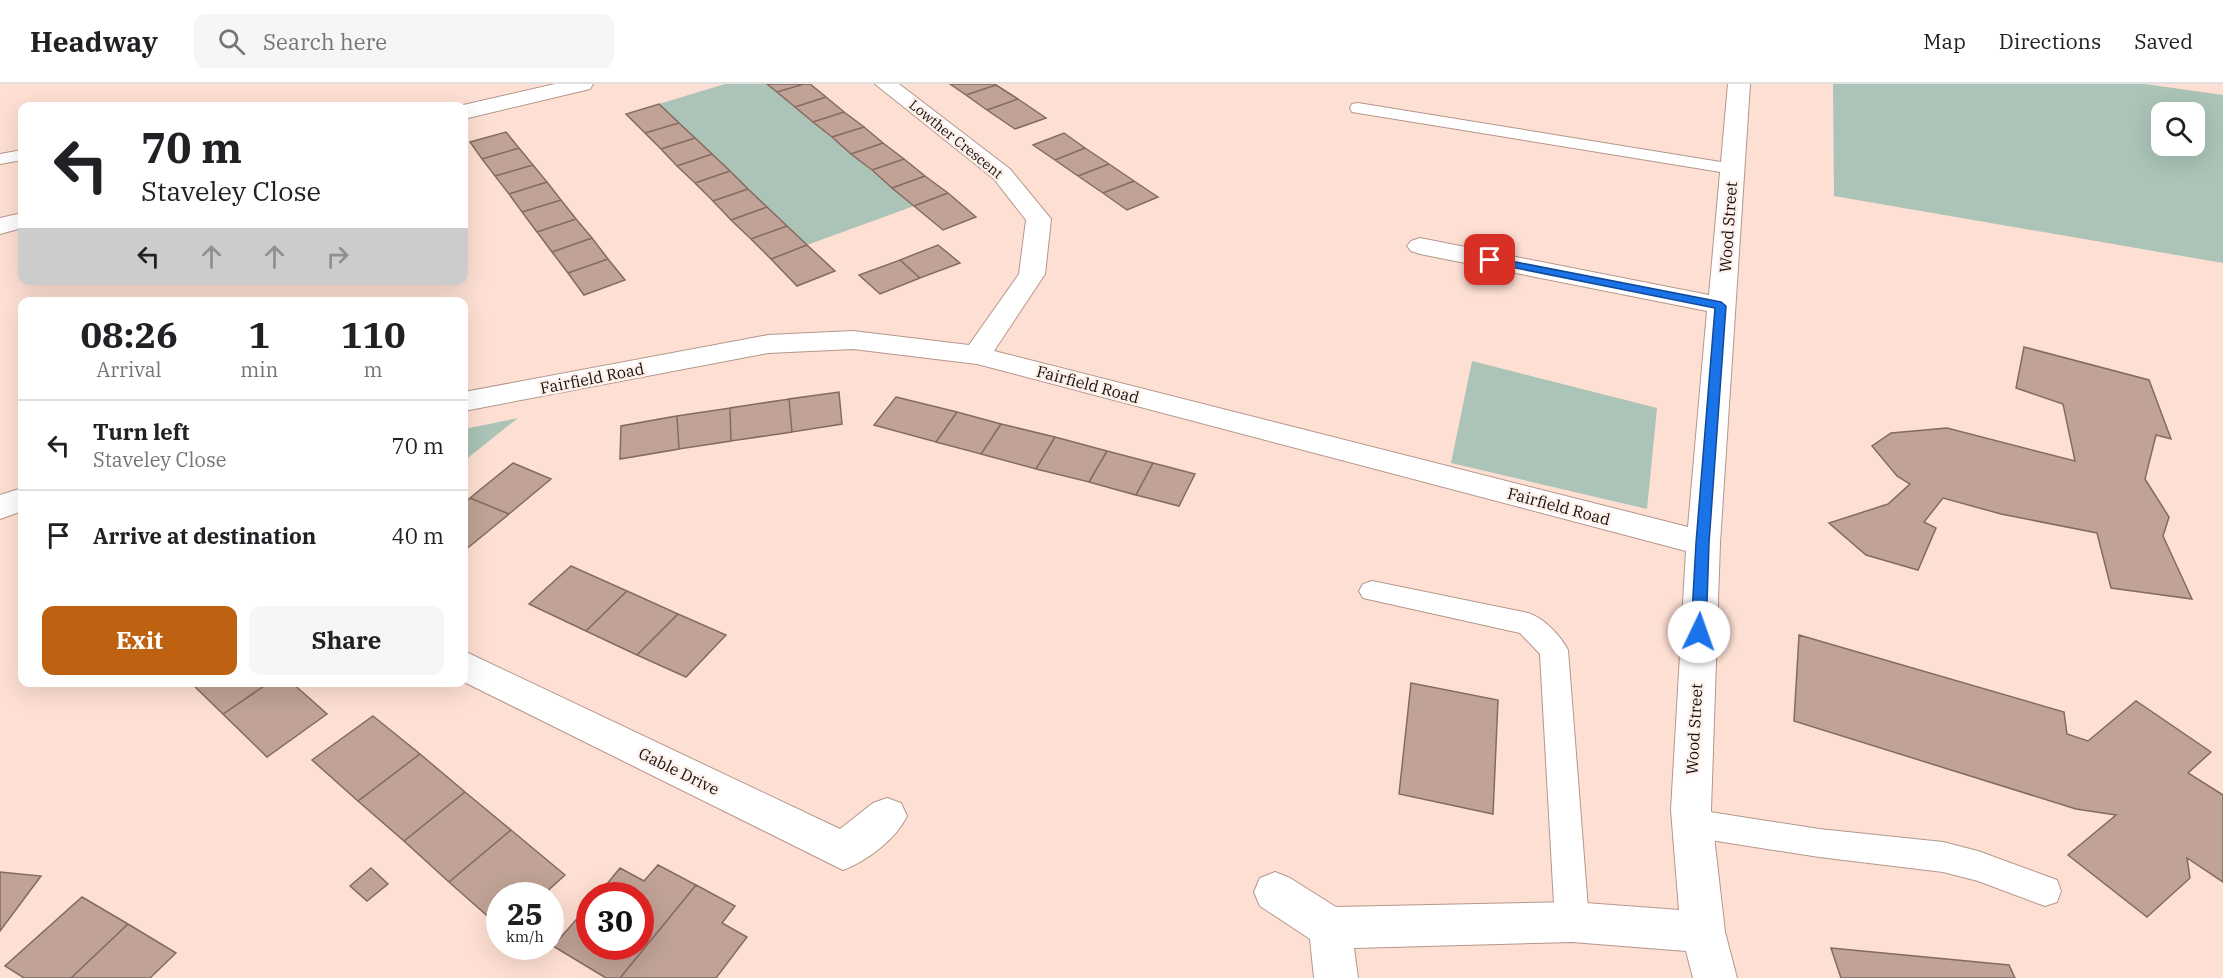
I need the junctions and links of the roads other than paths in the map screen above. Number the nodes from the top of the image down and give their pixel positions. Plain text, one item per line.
1 (582, 84) edge
2 (886, 84) edge
3 (1739, 84) edge
4 (1358, 108) dead end
5 (468, 111) edge
6 (18, 156) edge
7 (0, 159) edge
8 (1733, 169) junction
9 (18, 221) edge
10 (0, 226) edge
11 (1420, 246) dead end
12 (1721, 306) junction
13 (977, 355) junction
14 (468, 401) edge
15 (18, 501) edge
16 (0, 508) edge
17 (1702, 543) junction
18 (1372, 591) dead end
19 (468, 668) edge
20 (887, 816) dead end
21 (1691, 823) junction
22 (2045, 891) dead end
23 (1275, 892) dead end
24 (1572, 922) junction
25 (1330, 928) junction
26 (1703, 932) junction
27 (1336, 978) edge
28 (1715, 978) edge

1 - 5 street
2 - 13 street, Lowther Crescent
3 - 8 street, Wood Street
4 - 8 lane
6 - 7 lane
8 - 12 street, Wood Street
9 - 10 street
11 - 12 street
12 - 17 street, Wood Street
13 - 14 street, Fairfield Road
13 - 17 street, Fairfield Road
15 - 16 street
17 - 21 street, Wood Street
18 - 24 lane
19 - 20 street, Gable Drive
21 - 22 lane
21 - 26 street, Wood Street
23 - 25 street
24 - 25 street
24 - 26 street
25 - 27 street
26 - 28 street, Wood Street

